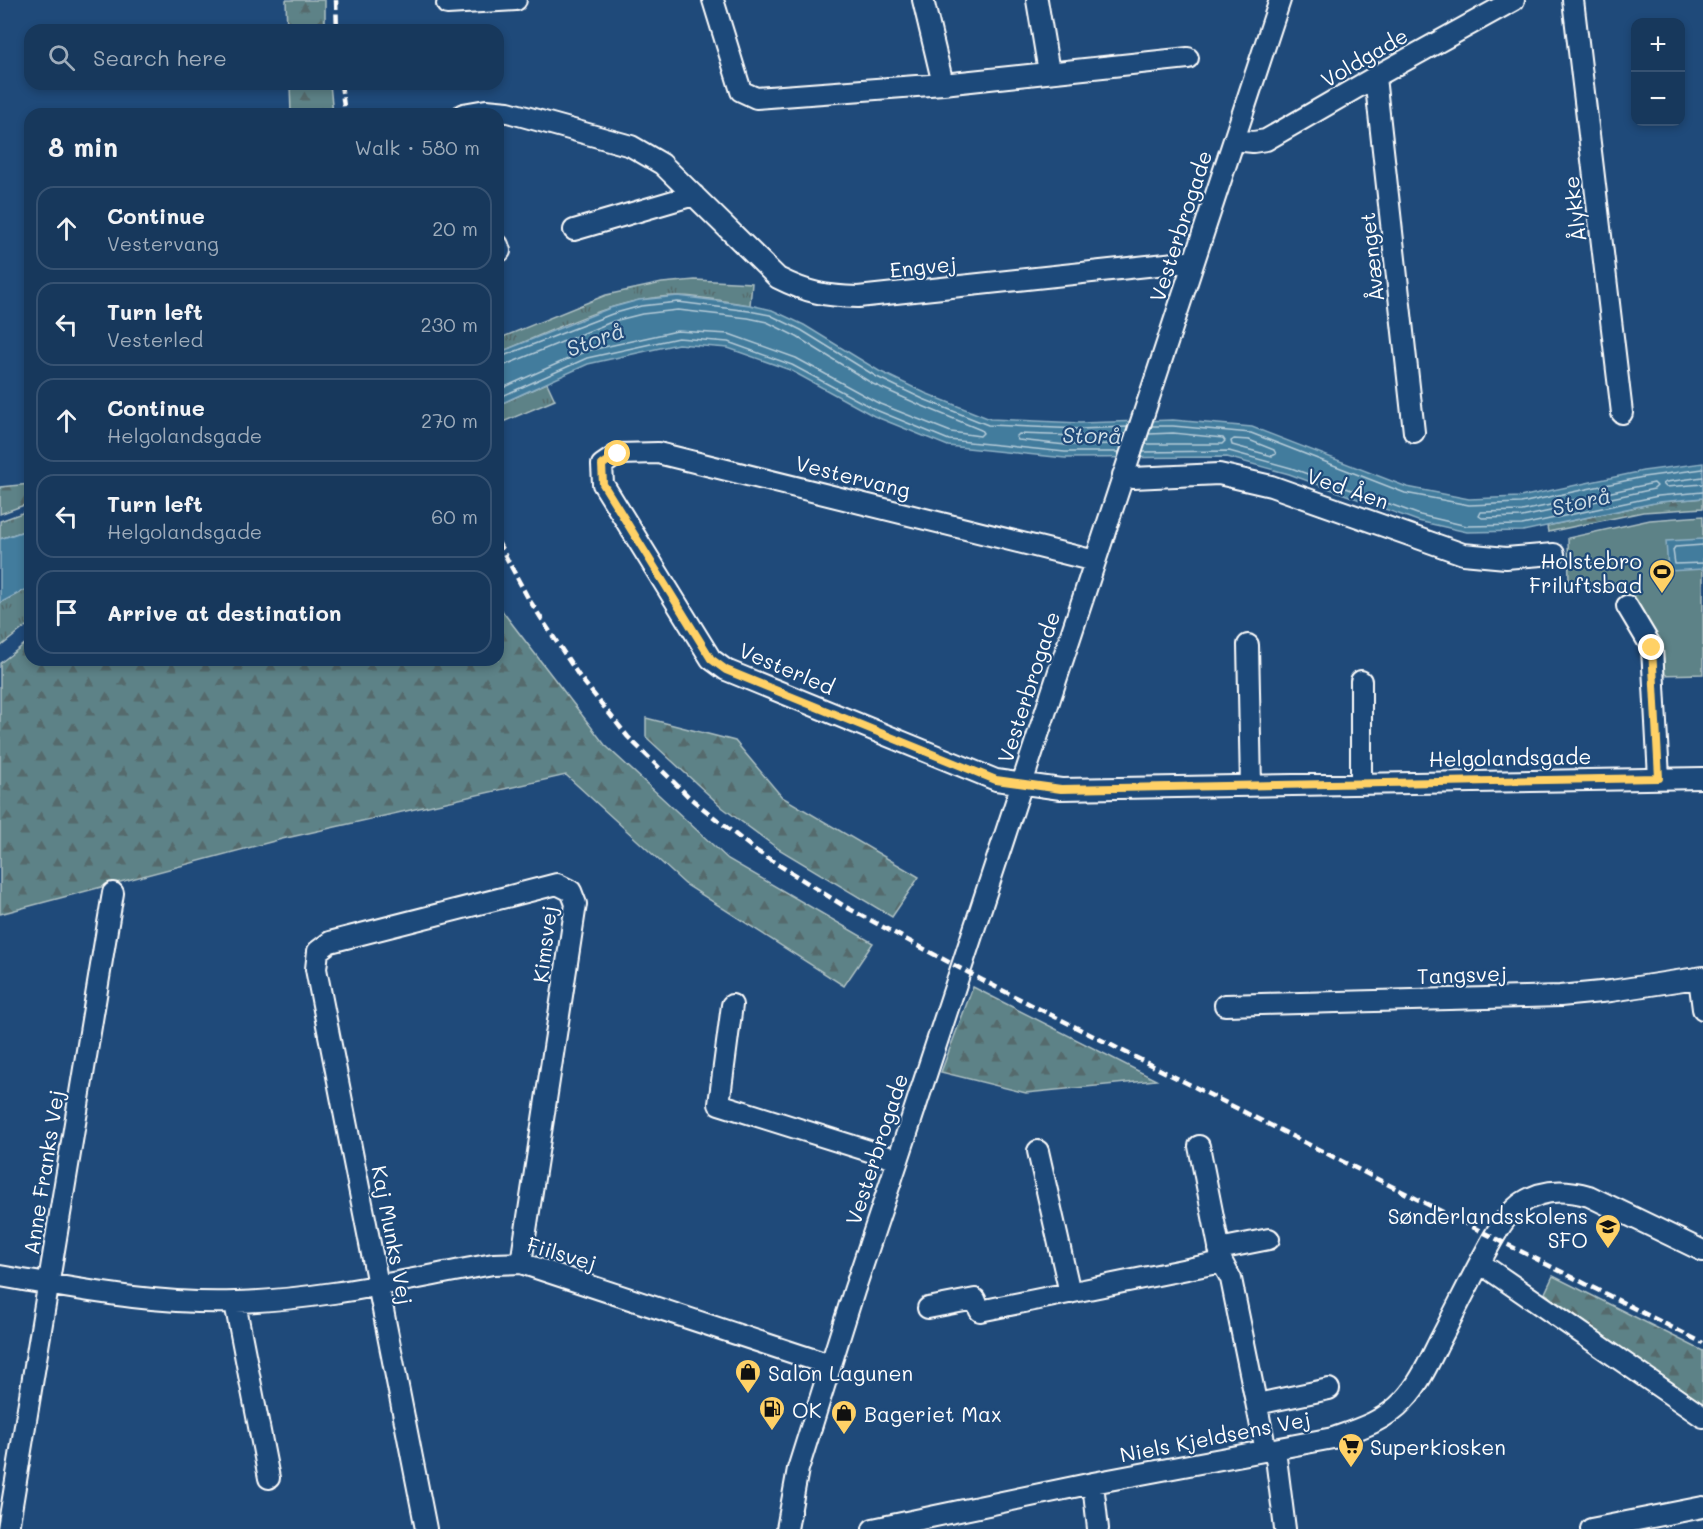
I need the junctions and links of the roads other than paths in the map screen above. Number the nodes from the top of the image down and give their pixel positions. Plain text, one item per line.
1 (516, 0) edge
2 (713, 0) edge
3 (923, 0) edge
4 (1037, 0) edge
5 (1280, 0) edge
6 (1514, 0) edge
7 (1573, 0) edge
8 (447, 4) dead end
9 (1188, 58) dead end
10 (1049, 72) junction
11 (1375, 76) junction
12 (943, 84) junction
13 (504, 112) edge
14 (1234, 140) junction
15 (694, 195) junction
16 (574, 230) dead end
17 (1194, 261) junction
18 (1622, 412) dead end
19 (1414, 432) dead end
20 (602, 465) joint
21 (1123, 475) junction
22 (1554, 554) dead end
23 (1095, 561) junction
24 (1627, 606) dead end
25 (1248, 645) dead end
26 (1361, 681) dead end
27 (1659, 778) junction
28 (1703, 778) edge
29 (1361, 783) junction
30 (1021, 784) junction
31 (1251, 785) junction
32 (113, 893) dead end
33 (318, 951) joint
34 (1701, 978) edge
35 (732, 1005) dead end
36 (1225, 1005) dead end
37 (1703, 1009) edge
38 (1198, 1146) dead end
39 (1038, 1151) dead end
40 (898, 1160) junction
41 (1269, 1239) dead end
42 (1703, 1251) edge
43 (1220, 1256) junction
44 (521, 1263) junction
45 (1480, 1263) junction
46 (0, 1276) edge
47 (49, 1284) junction
48 (378, 1285) junction
49 (1070, 1293) junction
50 (235, 1302) junction
51 (928, 1308) dead end
52 (830, 1365) junction
53 (1329, 1389) dead end
54 (1257, 1404) junction
55 (1703, 1417) edge
56 (1271, 1450) junction
57 (268, 1478) dead end
58 (1093, 1483) junction
59 (1703, 1507) edge
60 (934, 1522) edge
61 (8, 1529) edge
62 (426, 1529) edge
63 (788, 1529) edge
64 (873, 1529) edge
65 (1098, 1529) edge
66 (1285, 1529) edge
67 (1591, 1529) edge

1 - 8 street
2 - 12 street
3 - 12 street
4 - 10 street
5 - 14 street, Vesterbrogade
6 - 11 street, Voldgade
7 - 18 street, Ålykke
9 - 10 street
10 - 12 street
11 - 14 street, Voldgade
11 - 19 street, Åvænget
13 - 15 street, Engvej
14 - 17 street, Vesterbrogade
15 - 16 street
15 - 17 street, Engvej
17 - 21 street, Vesterbrogade
20 - 23 street, Vestervang
20 - 30 street, Vesterled
21 - 22 street, Ved Åen
21 - 23 street, Vesterbrogade
23 - 30 street, Vesterbrogade
24 - 27 street
25 - 31 street
26 - 29 street
27 - 28 street, Helgolandsgade
27 - 29 street, Helgolandsgade
29 - 31 street, Helgolandsgade
30 - 31 street, Helgolandsgade
30 - 40 street, Vesterbrogade
32 - 47 street, Anne Franks Vej
33 - 44 street, Kimsvej
33 - 48 street, Kaj Munks Vej
34 - 36 street, Tangsvej
34 - 37 street, Tangsvej
35 - 40 street
38 - 43 street
39 - 49 street
40 - 52 street, Vesterbrogade
41 - 43 street
42 - 45 street, Niels Kjeldsens Vej
43 - 49 street
43 - 54 street
44 - 48 street, Fiilsvej
44 - 52 street, Fiilsvej
45 - 55 street
45 - 56 street, Niels Kjeldsens Vej
46 - 47 street, Fiilsvej
47 - 50 street, Fiilsvej
47 - 61 street, Anne Franks Vej
48 - 50 street, Fiilsvej
48 - 62 street, Kaj Munks Vej
49 - 51 street
50 - 57 street
52 - 63 street, Vesterbrogade
53 - 54 street
54 - 56 street
56 - 58 street, Niels Kjeldsens Vej
56 - 66 street
58 - 60 street, Niels Kjeldsens Vej
58 - 65 street
59 - 67 street
60 - 64 street, Niels Kjeldsens Vej

